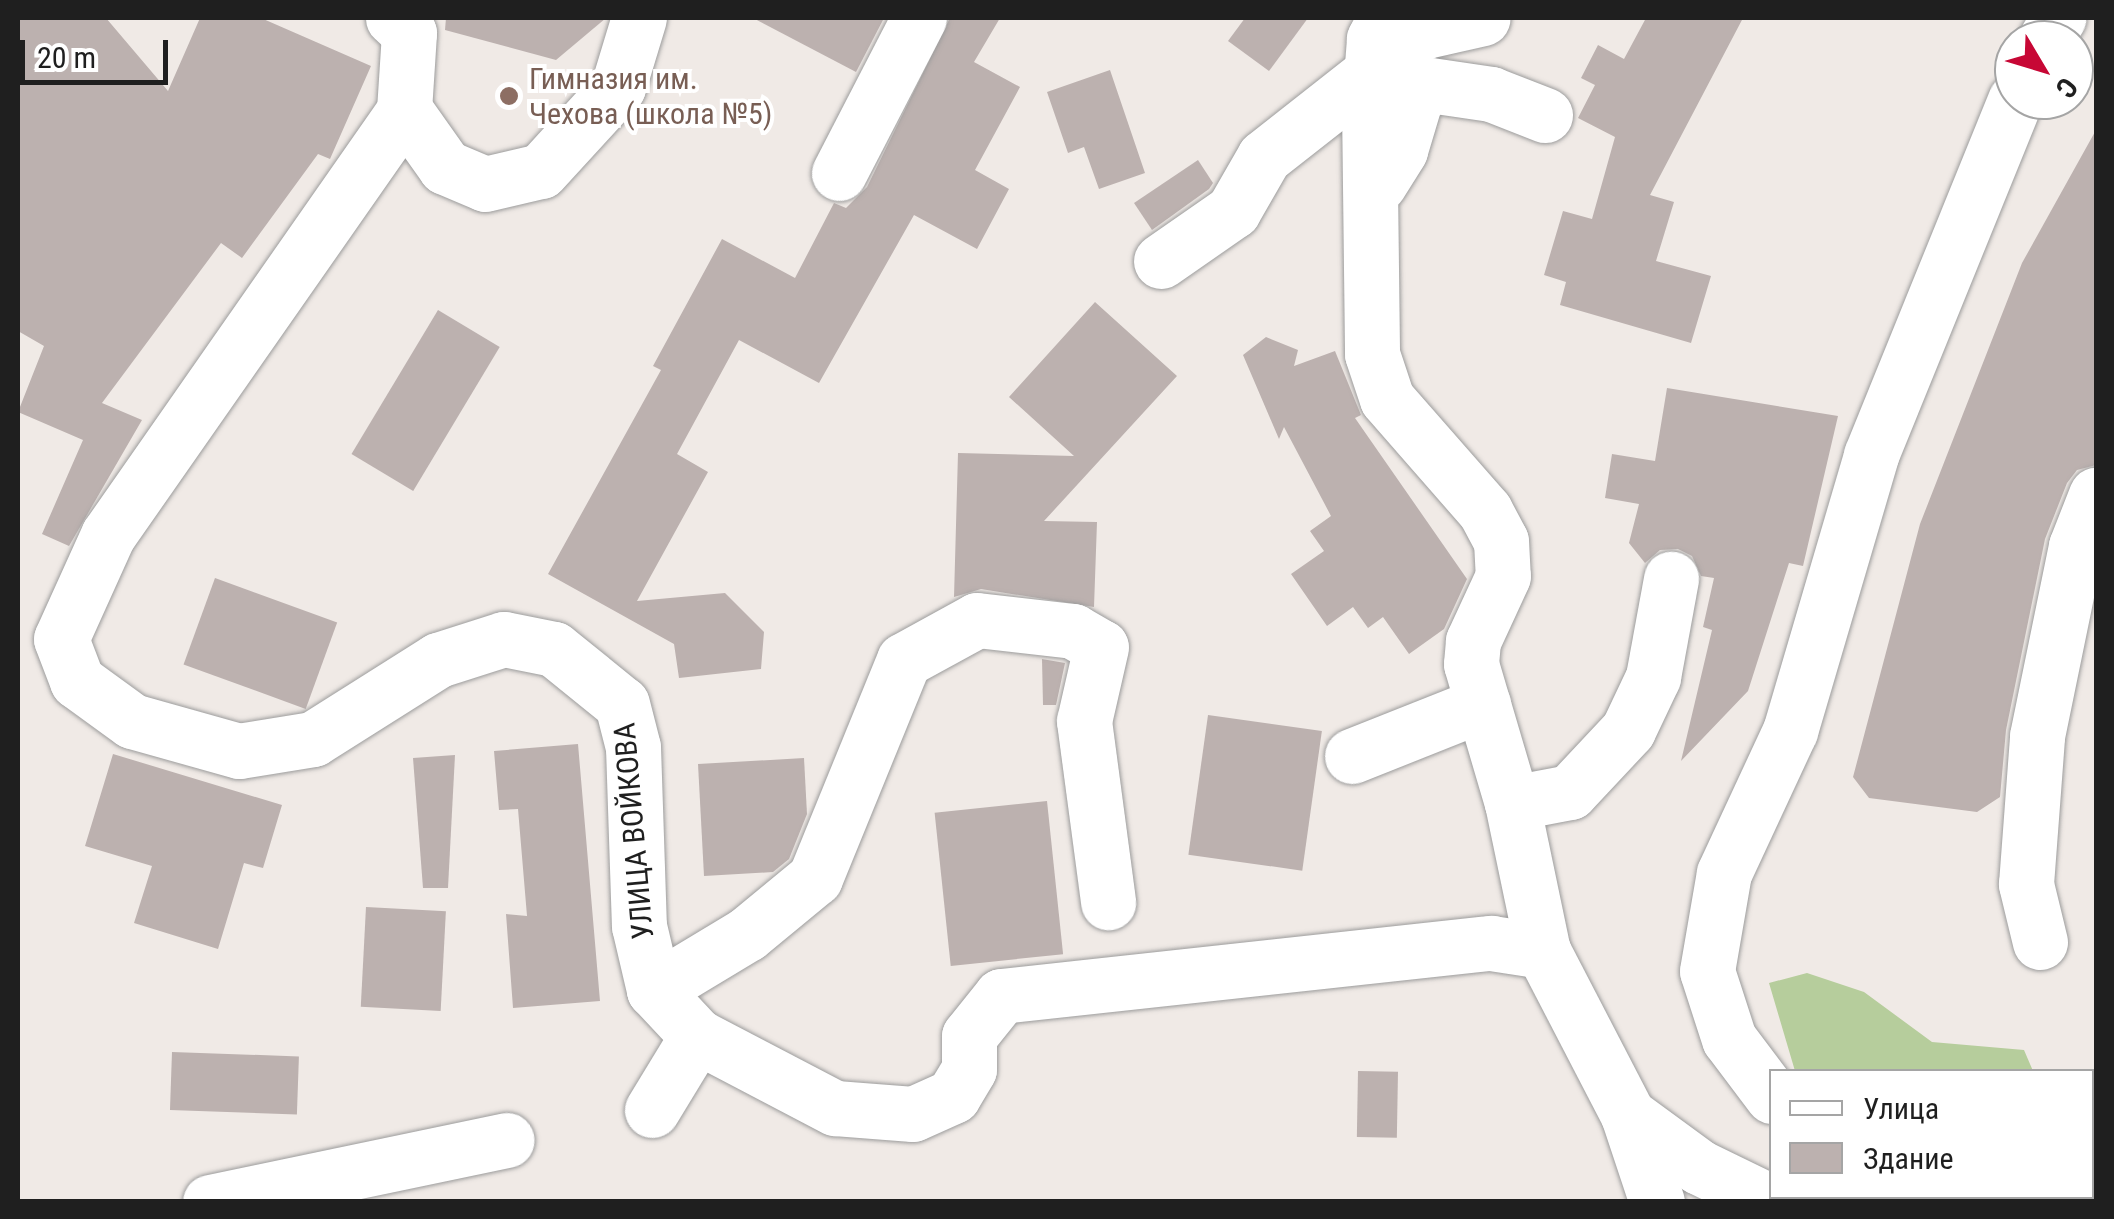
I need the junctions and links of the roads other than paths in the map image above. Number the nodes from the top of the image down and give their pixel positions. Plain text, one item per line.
1 (393, 18) edge
2 (638, 18) edge
3 (920, 18) edge
4 (1385, 18) edge
5 (1483, 18) edge
6 (1372, 72) junction
7 (404, 109) junction
8 (1545, 115) dead end
9 (2007, 120) edge
10 (838, 173) dead end
11 (1368, 190) junction
12 (1161, 261) dead end
13 (2096, 496) edge
14 (1672, 580) dead end
15 (1483, 704) junction
16 (1352, 756) dead end
17 (1512, 803) junction
18 (1108, 902) dead end
19 (2040, 942) dead end
20 (1543, 951) junction
21 (654, 990) junction
22 (697, 1036) junction
23 (1769, 1092) edge
24 (652, 1110) dead end
25 (1628, 1115) junction
26 (507, 1140) dead end
27 (210, 1202) edge
28 (1656, 1202) edge
29 (1771, 1202) edge

1 - 7 street
2 - 7 street
3 - 10 street
4 - 6 street
5 - 6 street
6 - 11 street
6 - 12 street
7 - 21 street, УЛИЦА ВОЙКОВА
8 - 11 street
9 - 23 street
11 - 15 street
13 - 19 street
14 - 17 street
15 - 16 street
15 - 17 street
17 - 20 street
18 - 21 street
20 - 22 street, УЛИЦА ВОЙКОВА
20 - 25 street
21 - 22 street, УЛИЦА ВОЙКОВА
22 - 24 street
25 - 28 street
25 - 29 street
26 - 27 street

